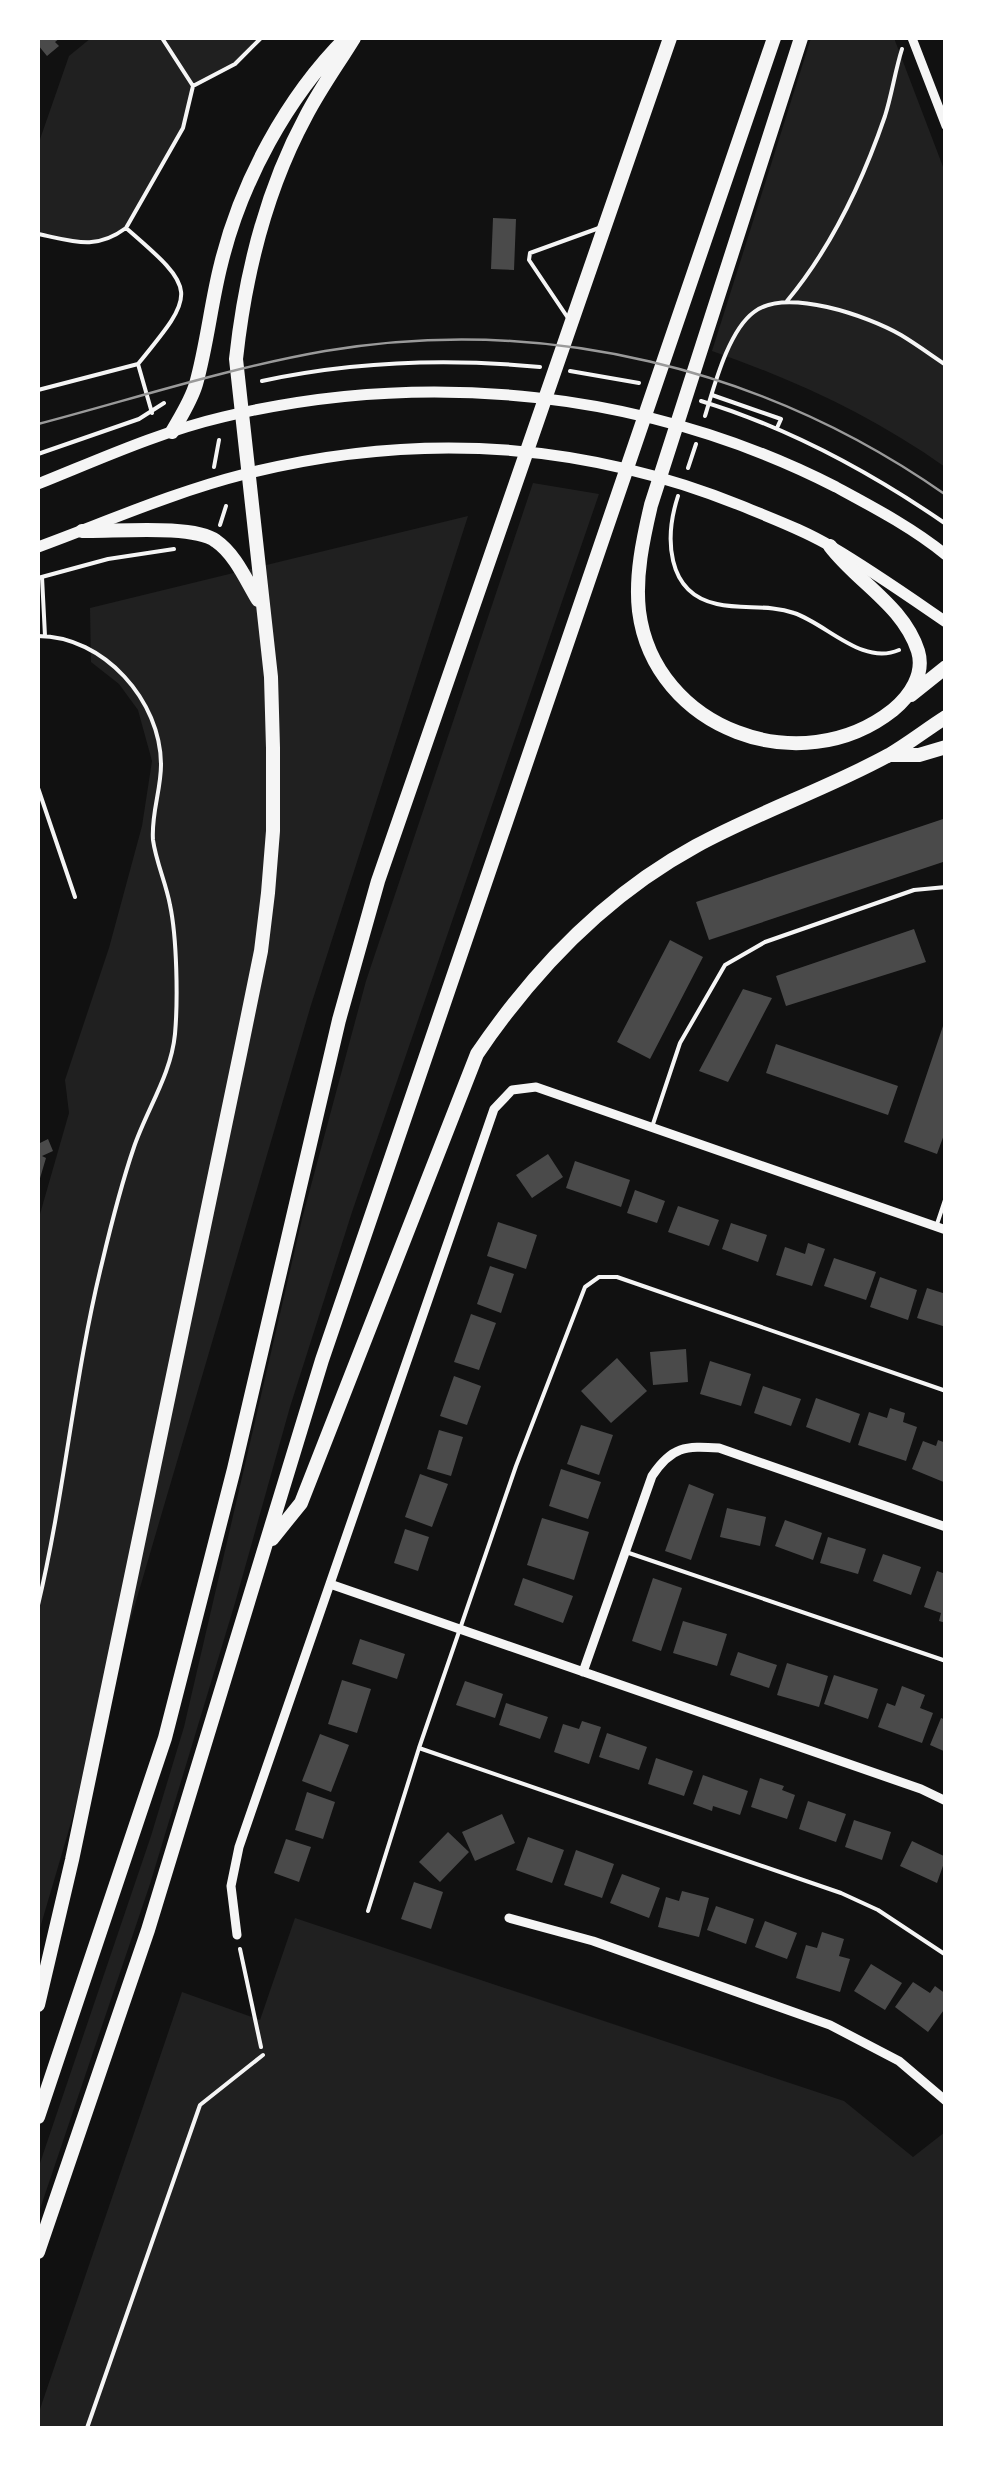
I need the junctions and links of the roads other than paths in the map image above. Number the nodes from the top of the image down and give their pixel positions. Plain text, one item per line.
1 (350, 38) edge
2 (670, 38) edge
3 (774, 38) edge
4 (801, 38) edge
5 (910, 38) edge
6 (946, 126) edge
7 (604, 227) junction
8 (570, 322) junction
9 (242, 413) junction
10 (172, 432) junction
11 (247, 474) junction
12 (38, 484) edge
13 (82, 532) junction
14 (830, 546) junction
15 (38, 547) edge
16 (946, 555) edge
17 (262, 607) junction
18 (946, 622) edge
19 (946, 667) edge
20 (908, 697) junction
21 (946, 716) edge
22 (946, 746) edge
23 (890, 754) junction
24 (946, 887) edge
25 (652, 1127) junction
26 (946, 1197) edge
27 (941, 1228) edge
28 (946, 1391) edge
29 (946, 1527) edge
30 (266, 1548) junction
31 (626, 1552) junction
32 (330, 1584) junction
33 (462, 1629) junction
34 (946, 1660) edge
35 (583, 1672) junction
36 (418, 1748) junction
37 (946, 1801) edge
38 (368, 1911) dead end
39 (509, 1918) dead end
40 (237, 1934) road end
41 (946, 1956) edge
42 (38, 2005) edge
43 (262, 2056) road end
44 (946, 2101) edge
45 (38, 2117) edge
46 (38, 2252) edge
47 (87, 2428) edge

1 - 9 highway
1 - 10 highway
2 - 7 highway
3 - 30 highway
4 - 20 highway
5 - 6 street
7 - 8 highway
7 - 8 lane
8 - 45 highway
9 - 10 main road
9 - 11 highway
9 - 16 main road
10 - 12 main road
11 - 13 main road
11 - 14 main road
11 - 17 highway
13 - 15 main road
13 - 17 highway
14 - 18 main road
14 - 20 highway
17 - 42 highway
19 - 20 highway
21 - 23 highway
22 - 23 highway
23 - 30 highway
24 - 25 lane
25 - 27 street
25 - 32 street
26 - 27 lane
28 - 33 lane
29 - 31 street
30 - 46 highway
31 - 34 lane
31 - 35 street
32 - 33 street
32 - 40 street
33 - 35 street
33 - 36 lane
35 - 37 street
36 - 38 lane
36 - 41 lane
39 - 44 street
43 - 47 lane

